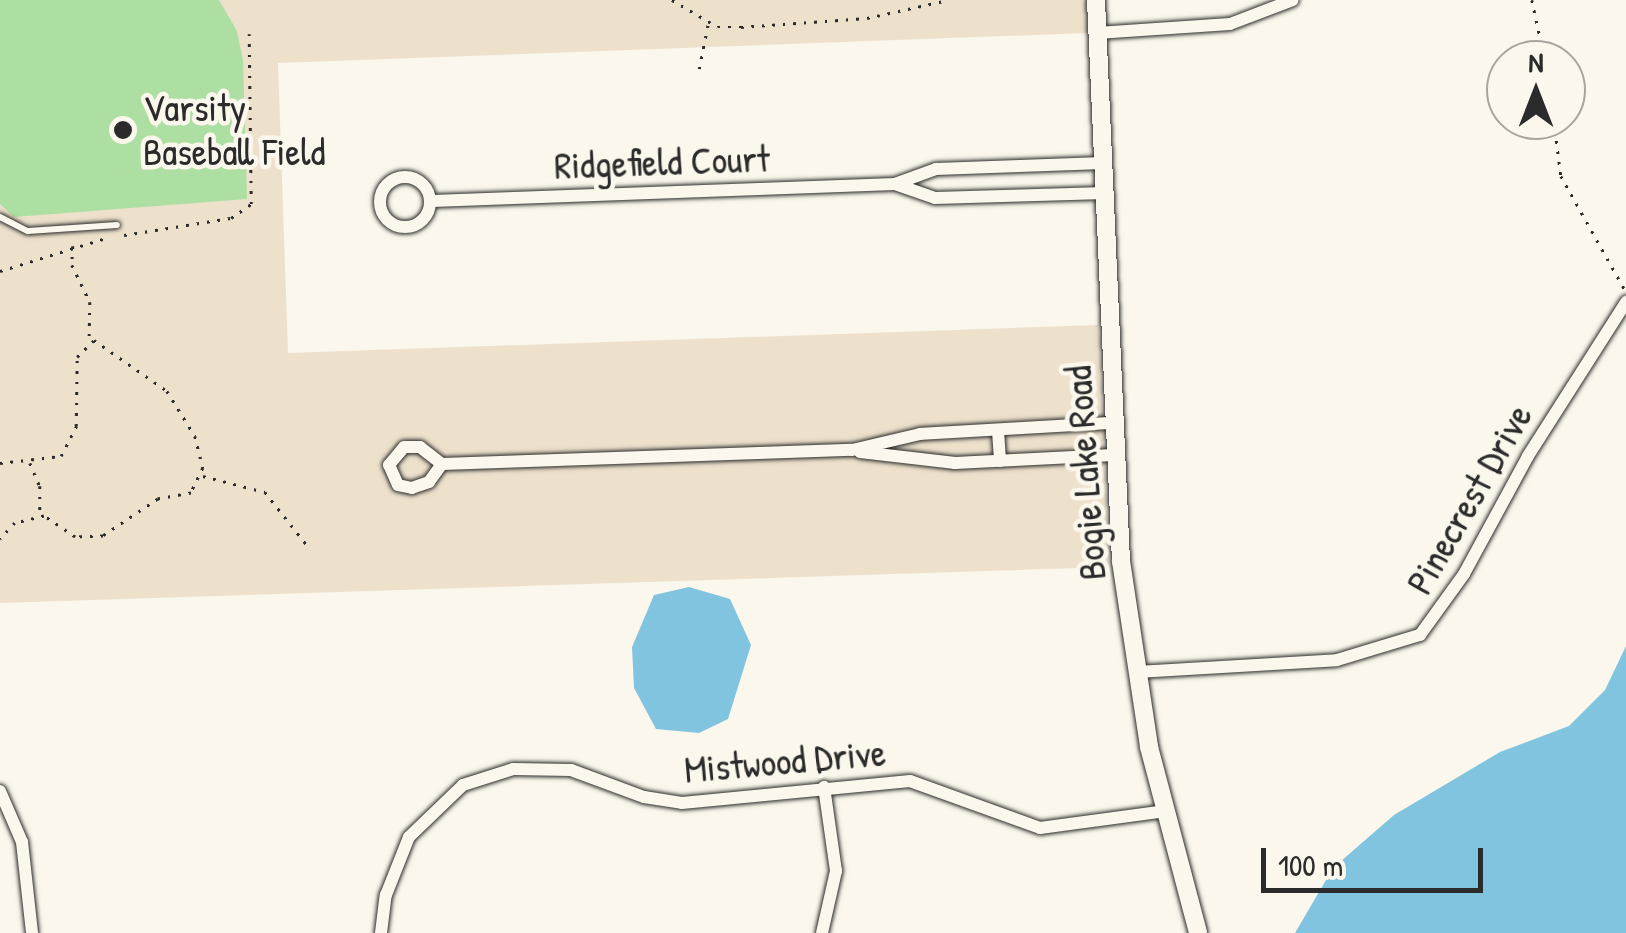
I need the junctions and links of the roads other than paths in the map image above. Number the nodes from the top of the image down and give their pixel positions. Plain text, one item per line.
1 (1096, 0) edge
2 (1294, 0) edge
3 (1097, 33) junction
4 (1104, 163) junction
5 (894, 184) junction
6 (1105, 192) junction
7 (432, 201) junction
8 (0, 218) edge
9 (117, 225) dead end
10 (1626, 302) edge
11 (1112, 423) junction
12 (998, 431) junction
13 (852, 450) junction
14 (1113, 455) junction
15 (1000, 461) junction
16 (442, 464) dead end
17 (1137, 672) junction
18 (824, 787) junction
19 (0, 791) edge
20 (1166, 811) junction
21 (32, 933) edge
22 (381, 933) edge
23 (822, 933) edge
24 (1198, 933) edge

1 - 3 main road, Bogie Lake Road
2 - 3 street
3 - 4 main road, Bogie Lake Road
4 - 5 street, Ridgefield Court
4 - 6 main road, Bogie Lake Road
5 - 6 street, Ridgefield Court
5 - 7 street, Ridgefield Court
6 - 11 main road, Bogie Lake Road
7 - 7 street
8 - 9 lane
10 - 17 street, Pinecrest Drive
11 - 12 street
11 - 14 main road, Bogie Lake Road
12 - 13 street
12 - 15 street
13 - 15 street
13 - 16 street
14 - 15 street
14 - 17 main road, Bogie Lake Road
17 - 20 main road, Bogie Lake Road
18 - 20 street, Mistwood Drive
18 - 22 street, Mistwood Drive
18 - 23 street
19 - 21 street
20 - 24 main road, Bogie Lake Road

